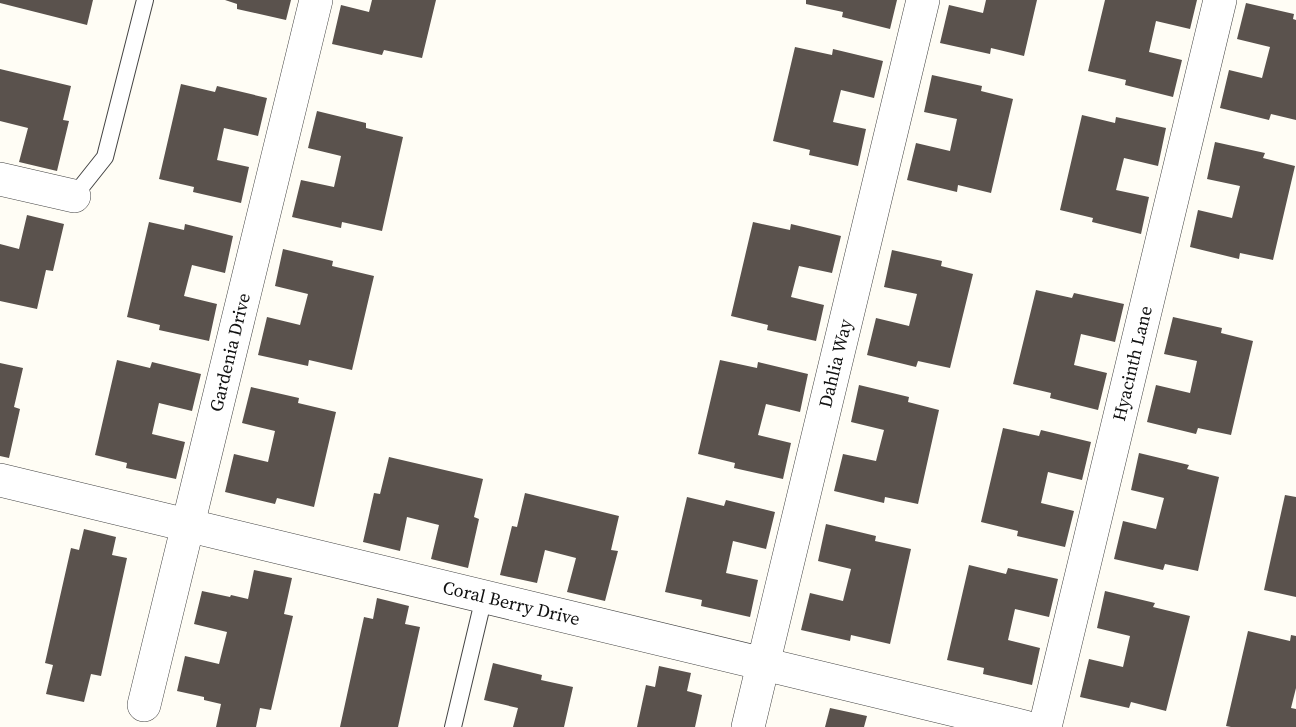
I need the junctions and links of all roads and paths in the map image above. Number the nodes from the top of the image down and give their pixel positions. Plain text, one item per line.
1 (145, 0) edge
2 (316, 0) edge
3 (923, 0) edge
4 (1220, 0) edge
5 (0, 179) edge
6 (74, 196) joint
7 (0, 480) edge
8 (188, 526) junction
9 (484, 597) junction
10 (763, 664) junction
11 (144, 705) dead end
12 (453, 727) edge
13 (748, 727) edge
14 (1025, 727) edge
15 (1045, 727) edge

1 - 6 lane
2 - 8 street, Gardenia Drive
3 - 10 street, Dahlia Way
4 - 15 street, Hyacinth Lane
5 - 6 street
7 - 8 street, Coral Berry Drive
8 - 9 street, Coral Berry Drive
8 - 11 street, Gardenia Drive
9 - 10 street, Coral Berry Drive
9 - 12 lane
10 - 13 street, Dahlia Way
10 - 14 street, Coral Berry Drive

